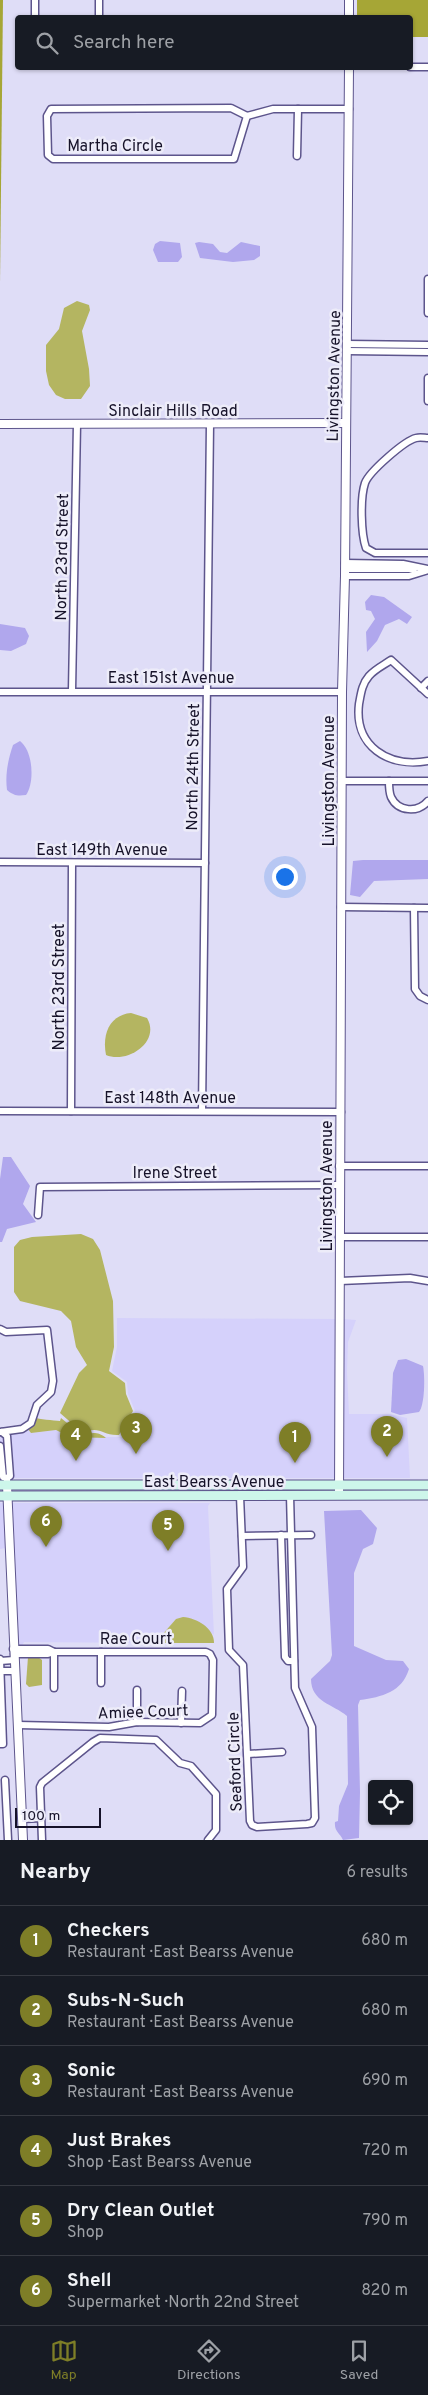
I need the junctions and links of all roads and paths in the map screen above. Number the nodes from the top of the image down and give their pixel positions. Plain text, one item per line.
1 (35, 0) edge
2 (99, 0) edge
3 (349, 0) edge
4 (35, 15) edge
5 (99, 15) edge
6 (349, 15) edge
7 (413, 67) edge
8 (428, 67) edge
9 (349, 70) edge
10 (298, 109) junction
11 (349, 109) junction
12 (247, 116) junction
13 (297, 156) dead end
14 (428, 279) edge
15 (428, 313) edge
16 (428, 345) edge
17 (347, 348) junction
18 (428, 352) edge
19 (428, 378) edge
20 (428, 401) edge
21 (346, 423) junction
22 (0, 424) edge
23 (78, 424) junction
24 (210, 424) junction
25 (428, 438) edge
26 (428, 553) edge
27 (345, 570) junction
28 (428, 570) edge
29 (428, 681) edge
30 (421, 688) junction
31 (207, 690) junction
32 (72, 691) junction
33 (0, 692) edge
34 (342, 692) junction
35 (428, 694) edge
36 (428, 761) edge
37 (342, 781) junction
38 (389, 781) junction
39 (428, 781) edge
40 (428, 801) edge
41 (0, 862) edge
42 (72, 863) junction
43 (204, 863) junction
44 (341, 907) junction
45 (414, 908) junction
46 (428, 908) edge
47 (428, 1000) edge
48 (0, 1111) edge
49 (71, 1111) junction
50 (202, 1111) junction
51 (340, 1112) junction
52 (339, 1166) junction
53 (428, 1166) edge
54 (339, 1185) junction
55 (38, 1215) dead end
56 (339, 1237) junction
57 (428, 1237) edge
58 (340, 1281) junction
59 (428, 1282) edge
60 (0, 1329) edge
61 (1, 1434) edge
62 (0, 1446) edge
63 (5, 1483) edge
64 (340, 1485) junction
65 (428, 1485) edge
66 (290, 1495) junction
67 (339, 1495) junction
68 (428, 1495) edge
69 (4, 1496) edge
70 (240, 1496) junction
71 (242, 1533) junction
72 (281, 1535) junction
73 (292, 1535) junction
74 (311, 1535) dead end
75 (54, 1652) junction
76 (102, 1652) junction
77 (14, 1655) junction
78 (0, 1660) edge
79 (213, 1660) joint
80 (294, 1661) junction
81 (0, 1671) edge
82 (15, 1671) junction
83 (101, 1683) dead end
84 (54, 1688) dead end
85 (137, 1690) dead end
86 (182, 1691) dead end
87 (137, 1722) junction
88 (181, 1722) junction
89 (18, 1725) junction
90 (0, 1744) edge
91 (282, 1752) dead end
92 (248, 1754) junction
93 (5, 1780) dead end
94 (41, 1818) junction
95 (22, 1819) junction
96 (8, 1840) edge
97 (23, 1840) edge
98 (42, 1840) edge
99 (208, 1840) edge

1 - 4 street
2 - 5 street
3 - 6 street
7 - 8 street
9 - 11 street, Livingston Avenue
10 - 11 street
10 - 12 street
10 - 13 street
11 - 17 street, Livingston Avenue
12 - 12 street, Martha Circle
14 - 15 street
16 - 17 street
17 - 18 street
17 - 21 street, Livingston Avenue
19 - 20 street
21 - 24 street, Sinclair Hills Road
21 - 27 street, Livingston Avenue
22 - 23 street, Sinclair Hills Road
23 - 24 street, Sinclair Hills Road
23 - 32 street, North 23rd Street
24 - 31 street, North 24th Street
25 - 26 street
27 - 28 street
27 - 28 street
27 - 34 street, Livingston Avenue
29 - 30 street
30 - 35 street
30 - 36 street
31 - 32 street, East 151st Avenue
31 - 34 street, East 151st Avenue
31 - 43 street, North 24th Street
32 - 33 street, East 151st Avenue
34 - 37 street, Livingston Avenue
37 - 38 street
37 - 44 street, Livingston Avenue
38 - 39 street
38 - 40 street
41 - 42 street, East 149th Avenue
42 - 43 street, East 149th Avenue
42 - 49 street, North 23rd Street
43 - 50 street, North 24th Street
44 - 45 street
44 - 51 street, Livingston Avenue
45 - 46 street
45 - 47 street
48 - 49 street, East 148th Avenue
49 - 50 street, East 148th Avenue
50 - 51 street, East 148th Avenue
51 - 52 street, Livingston Avenue
52 - 53 street
52 - 54 street, Livingston Avenue
54 - 55 street, Irene Street
54 - 56 street, Livingston Avenue
56 - 57 street
56 - 58 street, Livingston Avenue
58 - 59 street
58 - 64 street, Livingston Avenue
60 - 61 street
61 - 63 street
62 - 63 street
63 - 64 main road, East Bearss Avenue
63 - 69 street
64 - 65 main road, East Bearss Avenue
64 - 67 street, Livingston Avenue
66 - 67 main road, East Bearss Avenue
66 - 70 main road, East Bearss Avenue
66 - 73 street, Seaford Circle
67 - 68 main road, East Bearss Avenue
69 - 70 main road, East Bearss Avenue
69 - 77 street
70 - 71 street, Seaford Circle
71 - 72 street
71 - 92 street, Seaford Circle
72 - 73 street
72 - 80 street
73 - 74 street
73 - 80 street, Seaford Circle
75 - 76 street, Rae Court
75 - 77 street, Rae Court
75 - 84 street
76 - 79 street, Rae Court
76 - 83 street
77 - 78 street, Rae Court
77 - 82 street
78 - 81 street
79 - 88 street, Amiee Court
80 - 92 street, Seaford Circle
81 - 82 street
81 - 90 street
82 - 89 street
85 - 87 street
86 - 88 street
87 - 88 street, Amiee Court
87 - 89 street, Amiee Court
89 - 95 street
91 - 92 street
93 - 96 street
94 - 95 street
94 - 98 street
94 - 99 street
95 - 97 street

